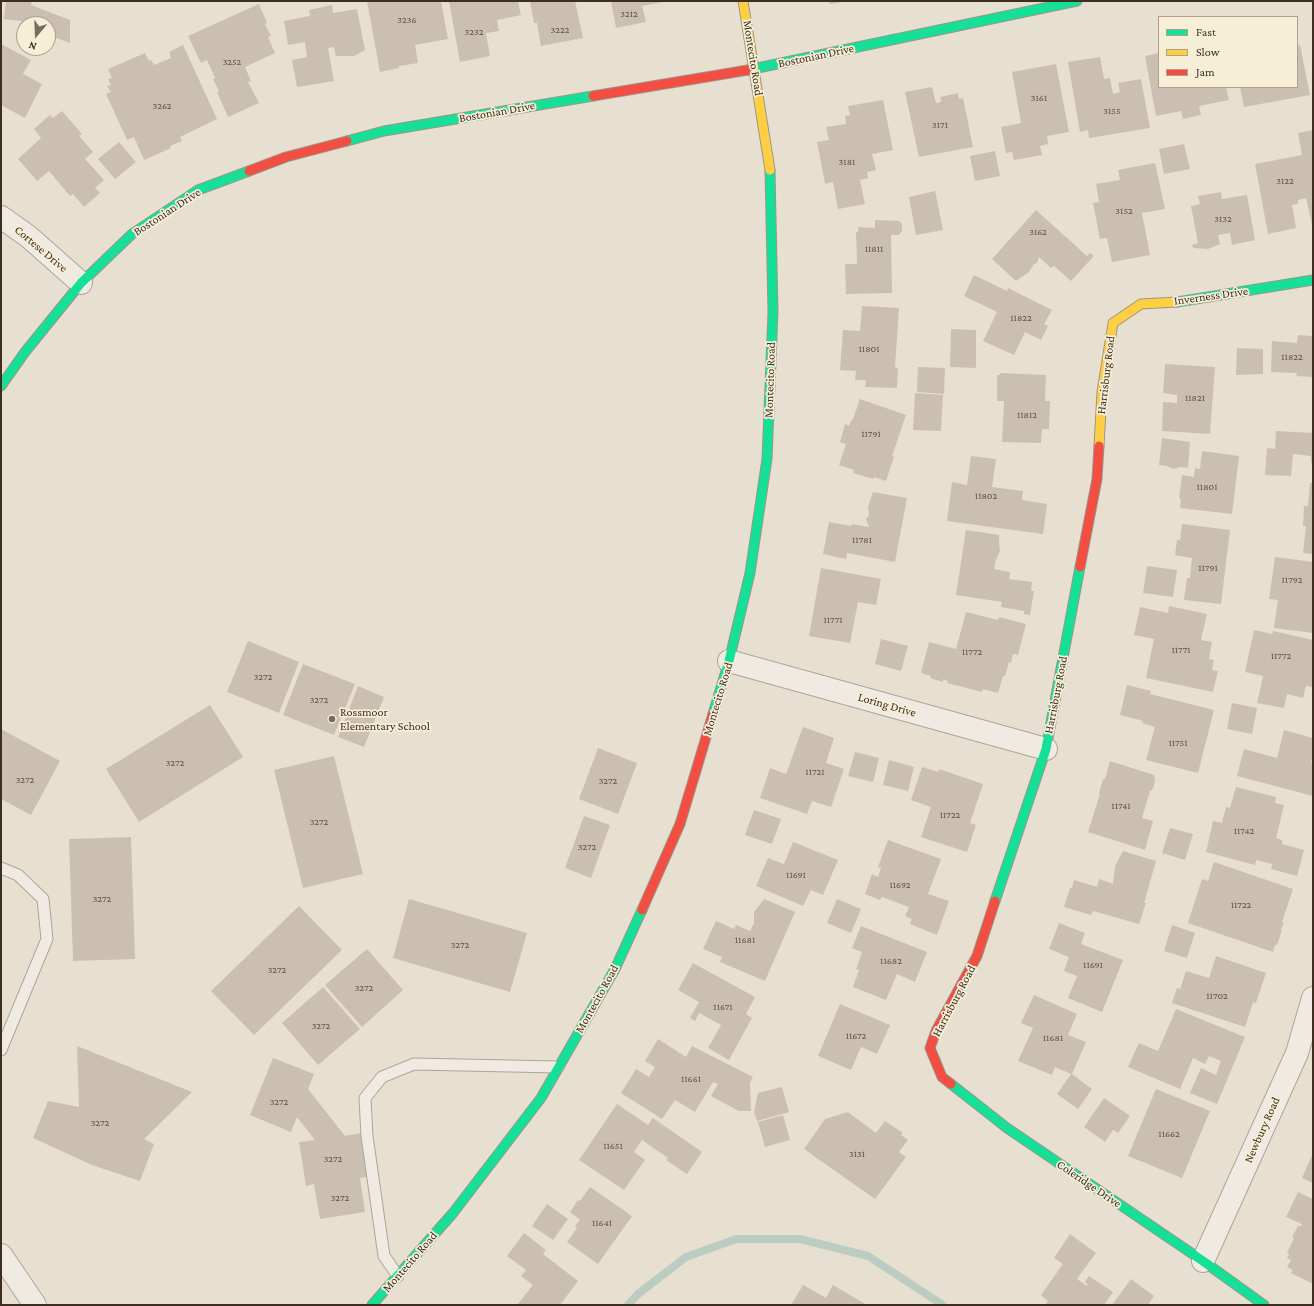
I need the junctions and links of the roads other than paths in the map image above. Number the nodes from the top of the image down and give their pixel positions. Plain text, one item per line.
1 (743, 1) edge
2 (1063, 2) edge
3 (755, 69) junction
4 (1, 217) edge
5 (1313, 280) edge
6 (81, 283) junction
7 (1113, 323) joint
8 (1, 386) edge
9 (729, 661) junction
10 (1046, 749) junction
11 (1, 868) edge
12 (1313, 998) edge
13 (930, 1048) joint
14 (1, 1050) edge
15 (558, 1068) junction
16 (1, 1255) edge
17 (1203, 1261) junction
18 (398, 1276) junction
19 (35, 1305) edge
20 (372, 1305) edge
21 (1264, 1305) edge

1 - 3 street, Montecito Road
2 - 3 street, Bostonian Drive
3 - 6 street, Bostonian Drive
3 - 9 street, Montecito Road
4 - 6 street, Cortese Drive
5 - 7 street, Inverness Drive
6 - 8 street, Bostonian Drive
7 - 10 street, Harrisburg Road
9 - 10 street, Loring Drive
9 - 15 street, Montecito Road
10 - 13 street, Harrisburg Road
11 - 14 lane
12 - 17 street, Newbury Road
13 - 17 street, Coleridge Drive
15 - 18 street, Montecito Road
15 - 18 lane
16 - 19 street
17 - 21 street, Coleridge Drive
18 - 20 street, Montecito Road

